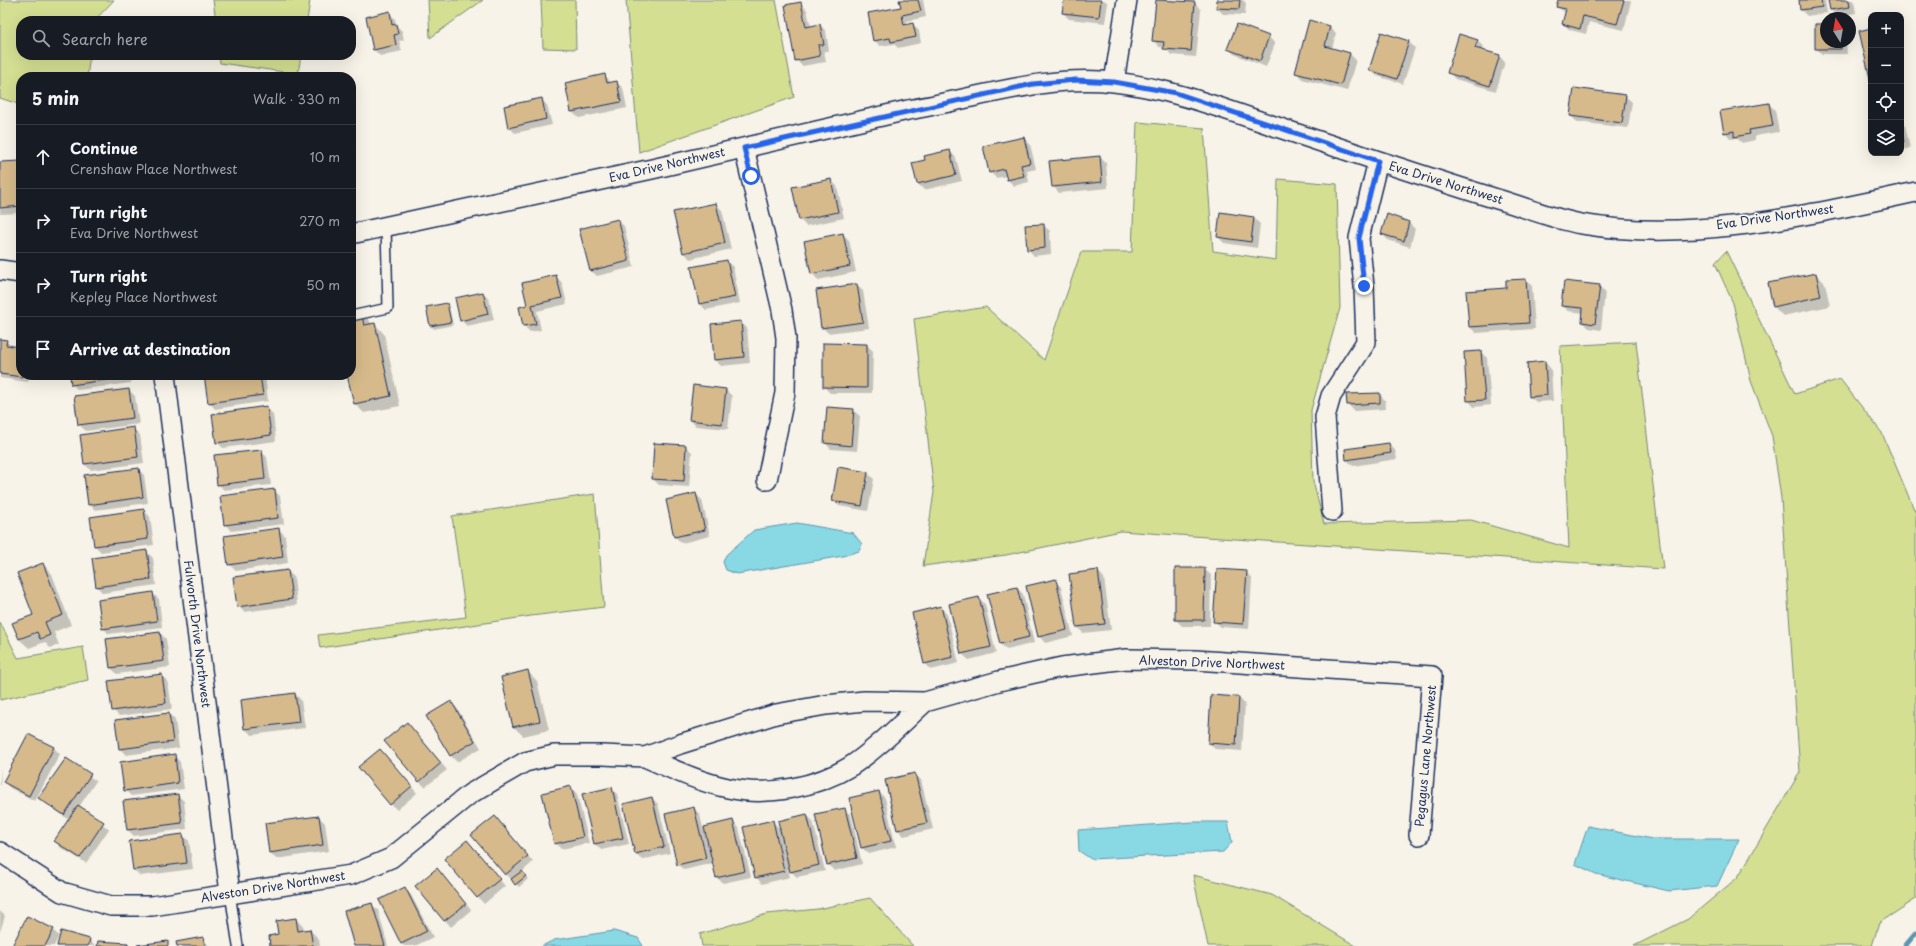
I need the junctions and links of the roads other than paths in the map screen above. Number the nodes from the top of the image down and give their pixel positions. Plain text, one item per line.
1 (1127, 0) edge
2 (1114, 82) junction
3 (744, 148) junction
4 (1378, 161) junction
5 (1916, 192) edge
6 (386, 226) junction
7 (356, 233) edge
8 (0, 270) edge
9 (16, 272) edge
10 (356, 315) edge
11 (166, 380) edge
12 (767, 480) dead end
13 (1332, 511) dead end
14 (1432, 676) joint
15 (925, 702) junction
16 (645, 757) junction
17 (1419, 835) dead end
18 (0, 852) edge
19 (230, 894) junction
20 (238, 946) edge

1 - 2 street
2 - 3 street, Eva Drive Northwest
2 - 4 street, Eva Drive Northwest
3 - 6 street, Eva Drive Northwest
3 - 12 street
4 - 5 street, Eva Drive Northwest
4 - 13 street
6 - 7 street, Eva Drive Northwest
6 - 10 lane
8 - 9 street
11 - 19 street, Fulworth Drive Northwest
14 - 15 street, Alveston Drive Northwest
14 - 17 street, Pegagus Lane Northwest
15 - 16 street, Alveston Drive Northwest
15 - 16 street, Alveston Drive Northwest
16 - 19 street, Alveston Drive Northwest
18 - 19 street, Alveston Drive Northwest
19 - 20 lane

